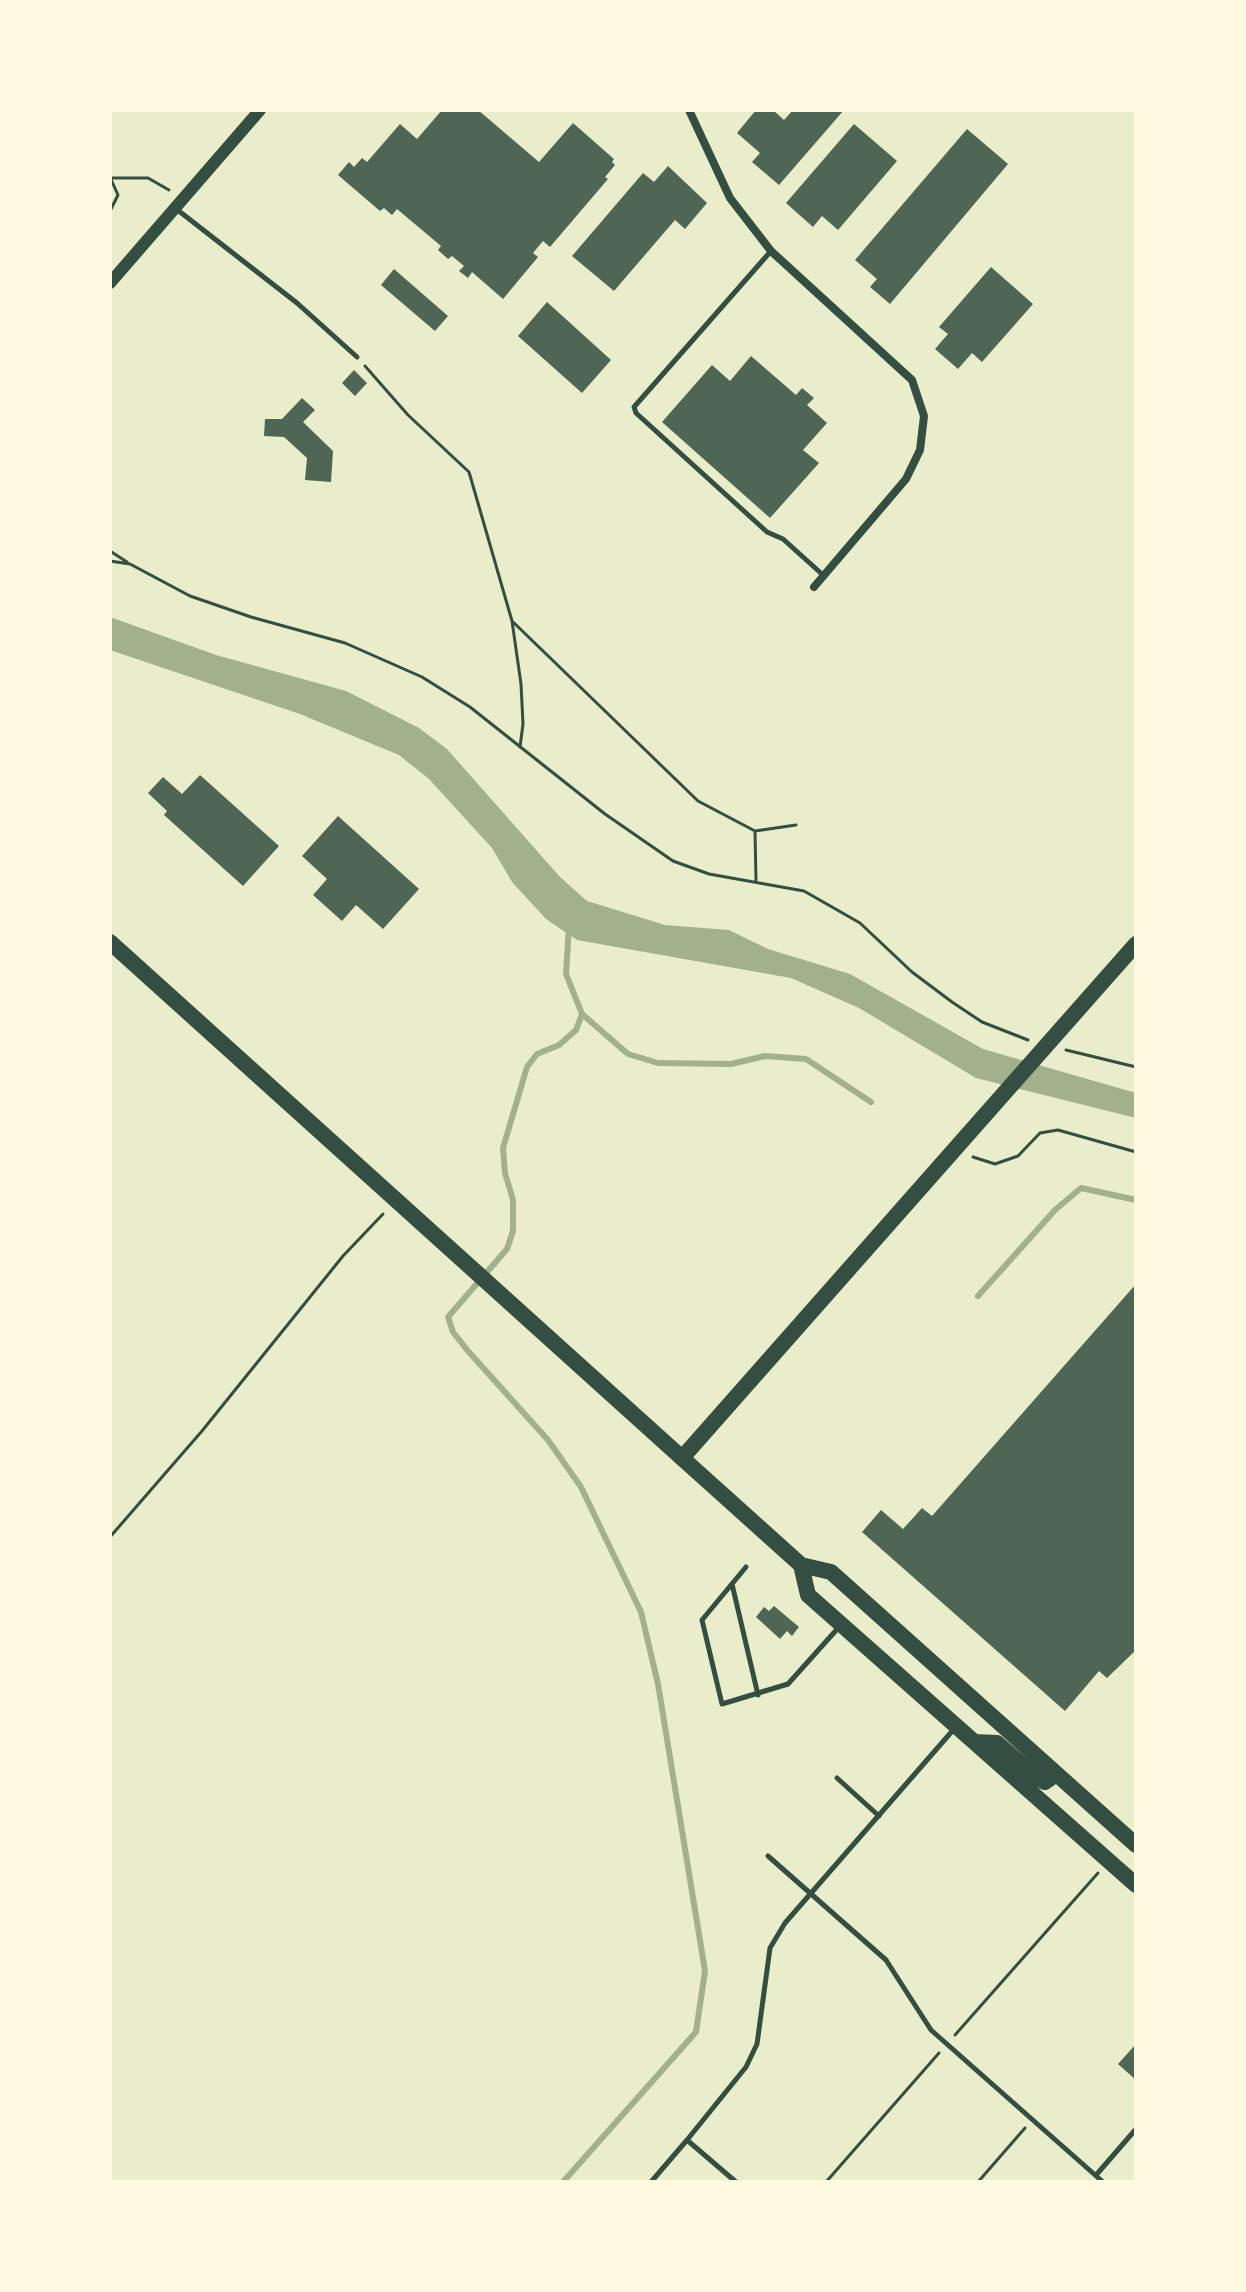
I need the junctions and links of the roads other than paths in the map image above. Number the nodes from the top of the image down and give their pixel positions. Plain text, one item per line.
1 (260, 110) edge
2 (689, 110) edge
3 (178, 204) junction
4 (771, 251) junction
5 (110, 283) edge
6 (357, 357) road end
7 (824, 576) junction
8 (814, 587) dead end
9 (110, 942) edge
10 (1136, 944) edge
11 (682, 1458) junction
12 (801, 1565) junction
13 (746, 1567) dead end
14 (732, 1583) junction
15 (841, 1625) junction
16 (758, 1695) junction
17 (958, 1725) junction
18 (975, 1742) junction
19 (1056, 1774) junction
20 (837, 1778) dead end
21 (879, 1816) junction
22 (1136, 1845) edge
23 (768, 1856) dead end
24 (1136, 1885) edge
25 (811, 1894) junction
26 (1136, 2129) edge
27 (687, 2140) junction
28 (1097, 2174) junction
29 (651, 2182) edge
30 (736, 2182) edge
31 (1103, 2182) edge

1 - 3 street
2 - 4 street
3 - 5 street
3 - 6 lane
4 - 7 street
4 - 7 lane
7 - 8 street
9 - 11 main road
10 - 11 main road
11 - 12 main road
12 - 15 main road
12 - 19 main road
13 - 14 lane
14 - 16 lane
14 - 16 lane
15 - 16 lane
15 - 17 main road
17 - 18 main road
17 - 21 lane
18 - 19 main road
18 - 24 main road
19 - 22 main road
20 - 21 lane
21 - 25 lane
23 - 25 lane
25 - 27 lane
25 - 28 lane
26 - 28 lane
27 - 29 lane
27 - 30 lane
28 - 31 lane

